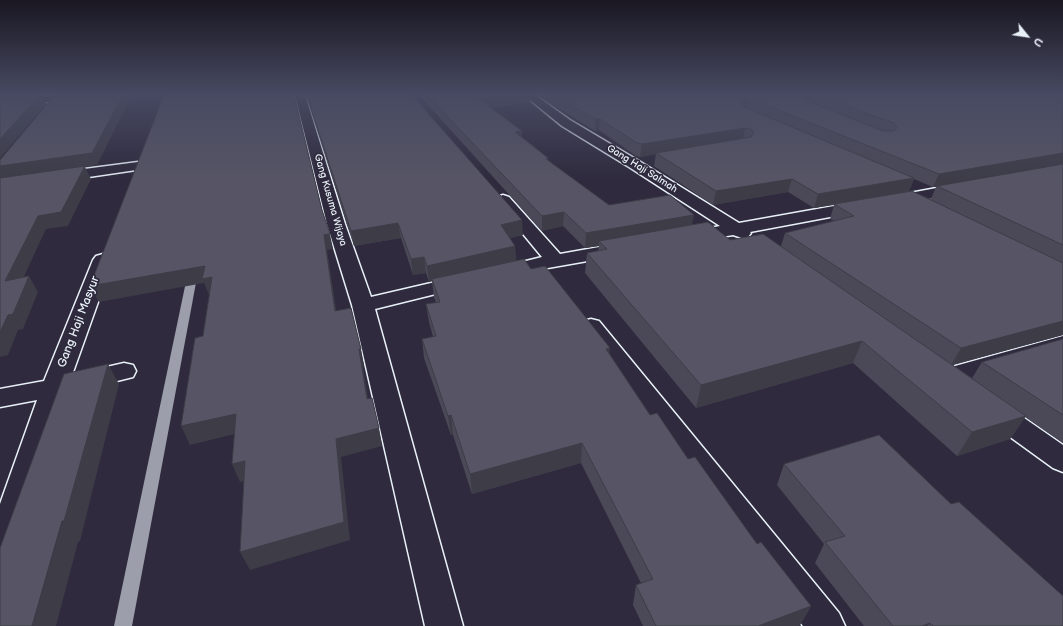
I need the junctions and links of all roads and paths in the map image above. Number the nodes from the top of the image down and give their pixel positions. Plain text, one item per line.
1 (308, 124) edge
2 (568, 124) edge
3 (146, 145) edge
4 (650, 161) dead end
5 (634, 164) junction
6 (138, 166) junction
7 (986, 184) edge
8 (0, 185) edge
9 (130, 189) edge
10 (494, 189) edge
11 (738, 229) junction
12 (110, 240) edge
13 (669, 241) edge
14 (639, 246) edge
15 (764, 248) edge
16 (549, 262) junction
17 (363, 305) junction
18 (1063, 343) edge
19 (926, 363) edge
20 (124, 371) dead end
21 (946, 377) junction
22 (54, 388) junction
23 (0, 398) edge
24 (1063, 460) edge
25 (0, 552) edge
26 (444, 626) edge
27 (826, 626) edge

1 - 17 street, Gang Kusuma Wijaya
2 - 5 street, Gang Haji Salmah
3 - 6 street
4 - 5 street
5 - 11 street, Gang Haji Salmah
6 - 8 street
6 - 9 street
7 - 11 street
10 - 16 street
11 - 13 street
11 - 15 street, Gang Haji Salmah
12 - 22 street, Gang Haji Masyur
14 - 16 street
16 - 17 street
16 - 27 street
17 - 26 street, Gang Kusuma Wijaya
18 - 21 street
19 - 21 street
20 - 22 street
21 - 24 street
22 - 23 street
22 - 25 street, Gang Haji Masyur

